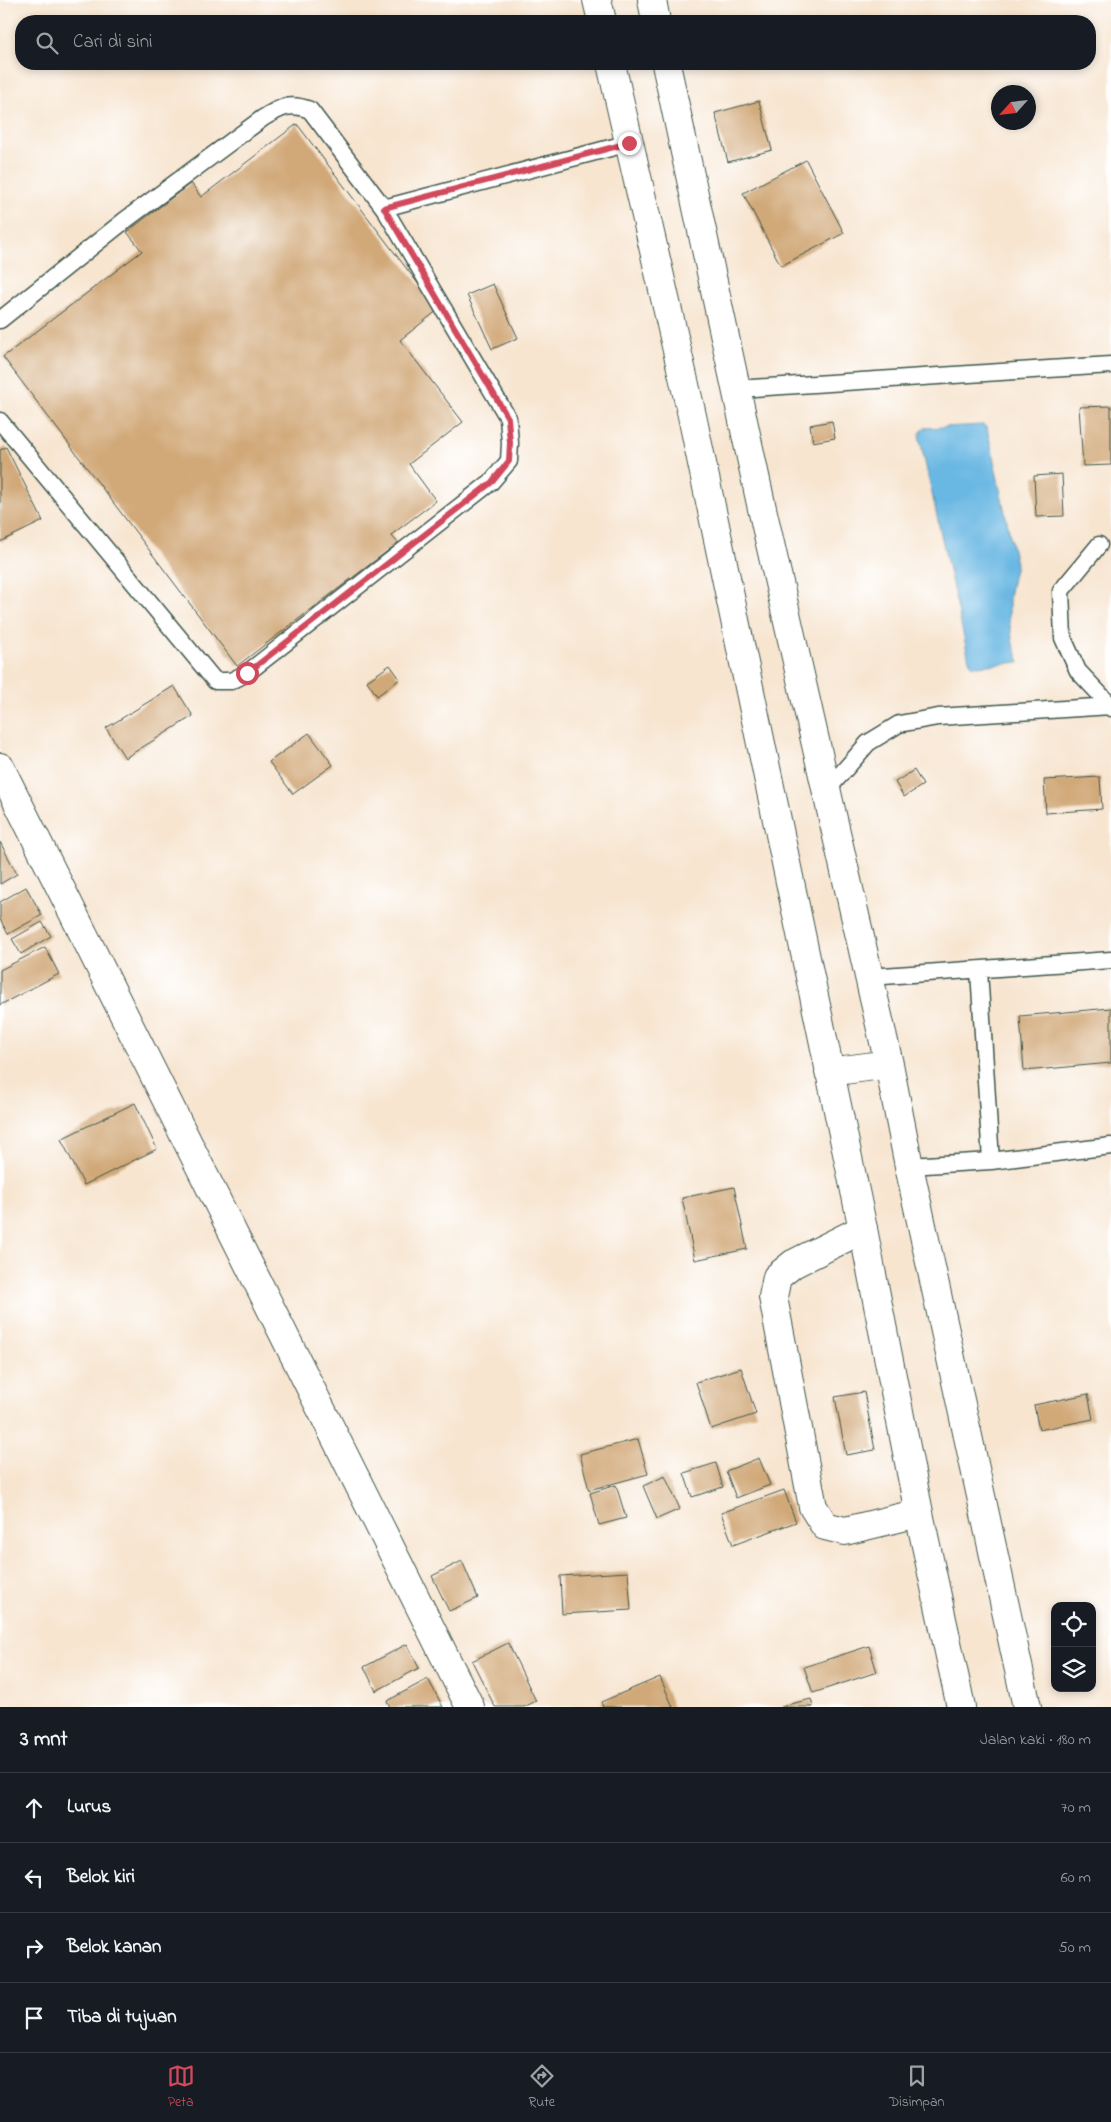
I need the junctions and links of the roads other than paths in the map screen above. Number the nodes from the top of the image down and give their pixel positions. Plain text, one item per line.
1 (597, 0) edge
2 (652, 0) edge
3 (601, 15) edge
4 (655, 15) edge
5 (612, 70) edge
6 (667, 70) edge
7 (629, 143) junction
8 (384, 208) junction
9 (0, 320) edge
10 (1111, 365) edge
11 (737, 389) junction
12 (0, 420) edge
13 (1098, 545) dead end
14 (1111, 706) edge
15 (0, 768) edge
16 (827, 790) junction
17 (1111, 960) edge
18 (979, 970) junction
19 (869, 978) junction
20 (889, 1064) junction
21 (829, 1072) junction
22 (1111, 1146) edge
23 (991, 1161) junction
24 (909, 1166) junction
25 (863, 1229) junction
26 (919, 1514) junction
27 (470, 1707) edge
28 (961, 1707) edge
29 (1027, 1707) edge

1 - 3 main road
2 - 4 main road
5 - 7 main road
6 - 11 main road
7 - 8 lane
7 - 21 main road
8 - 9 lane
8 - 12 lane
10 - 11 lane
11 - 16 main road
13 - 14 lane
14 - 16 lane
15 - 27 main road
16 - 19 main road
17 - 18 lane
18 - 19 lane
18 - 23 lane
19 - 20 main road
20 - 21 main road
20 - 24 main road
21 - 25 main road
22 - 23 lane
23 - 24 lane
24 - 29 main road
25 - 26 main road
25 - 26 main road
26 - 28 main road

